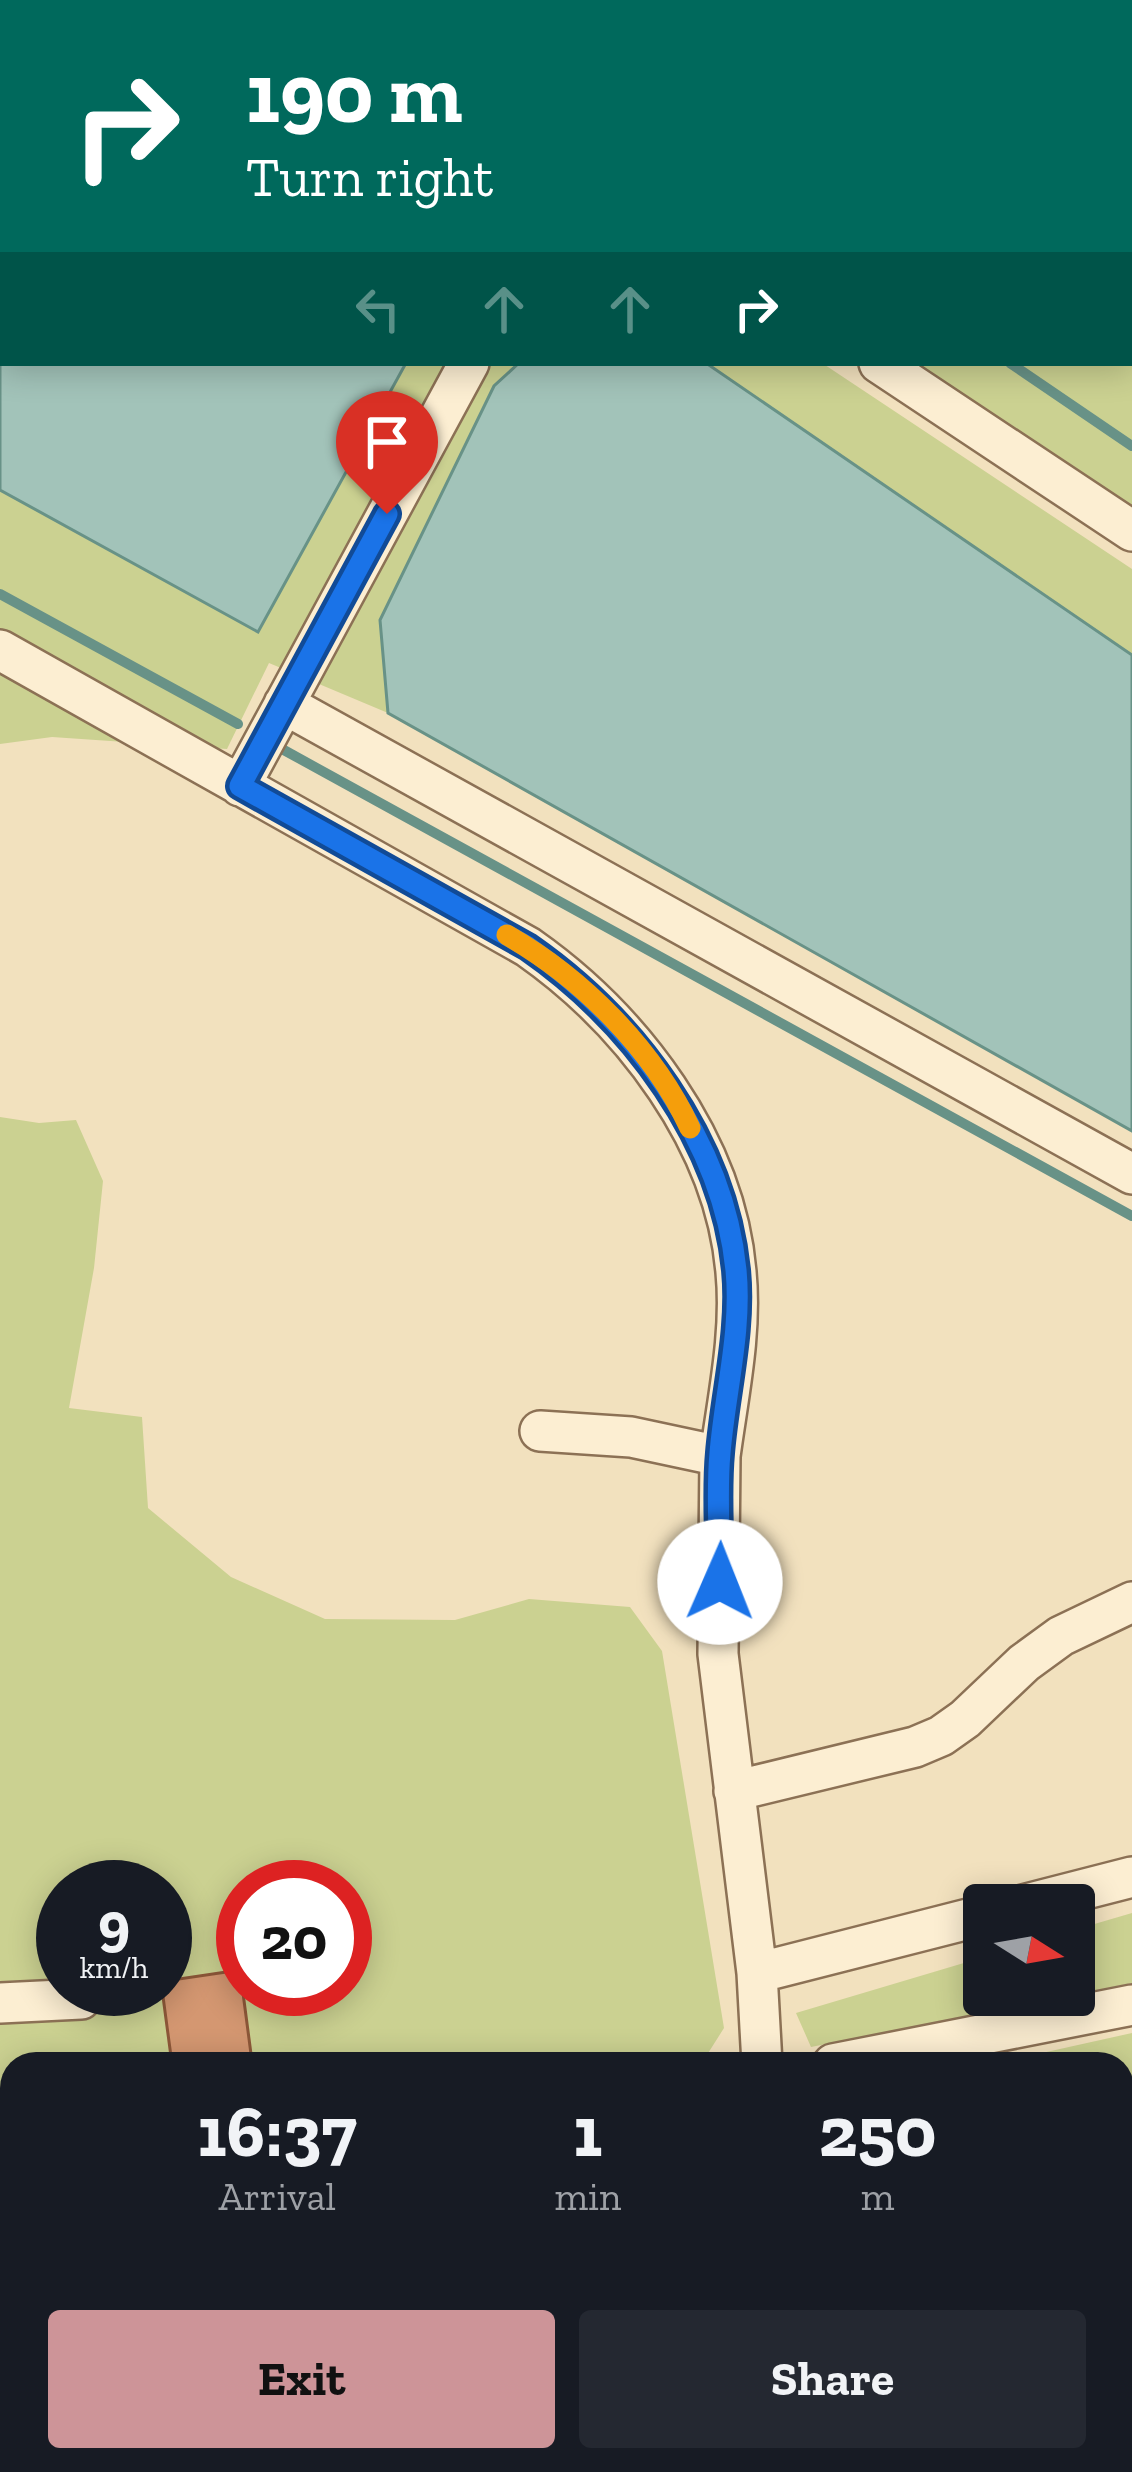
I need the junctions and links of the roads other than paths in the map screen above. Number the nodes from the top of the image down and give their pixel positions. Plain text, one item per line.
1 (467, 366) edge
2 (884, 366) edge
3 (1132, 531) edge
4 (0, 650) edge
5 (284, 704) junction
6 (240, 786) junction
7 (1132, 1174) edge
8 (540, 1432) dead end
9 (720, 1456) junction
10 (1132, 1602) edge
11 (734, 1790) junction
12 (1132, 1877) edge
13 (1095, 1887) edge
14 (963, 1920) edge
15 (757, 1973) junction
16 (36, 2001) edge
17 (0, 2003) edge
18 (1132, 2006) edge
19 (761, 2052) edge
20 (899, 2052) edge

1 - 5 street
2 - 3 street
4 - 6 street
5 - 6 street
5 - 7 street
6 - 9 street
8 - 9 street
9 - 11 street
10 - 11 street
11 - 15 street
12 - 13 street
14 - 15 street
15 - 19 street
16 - 17 street
18 - 20 street

